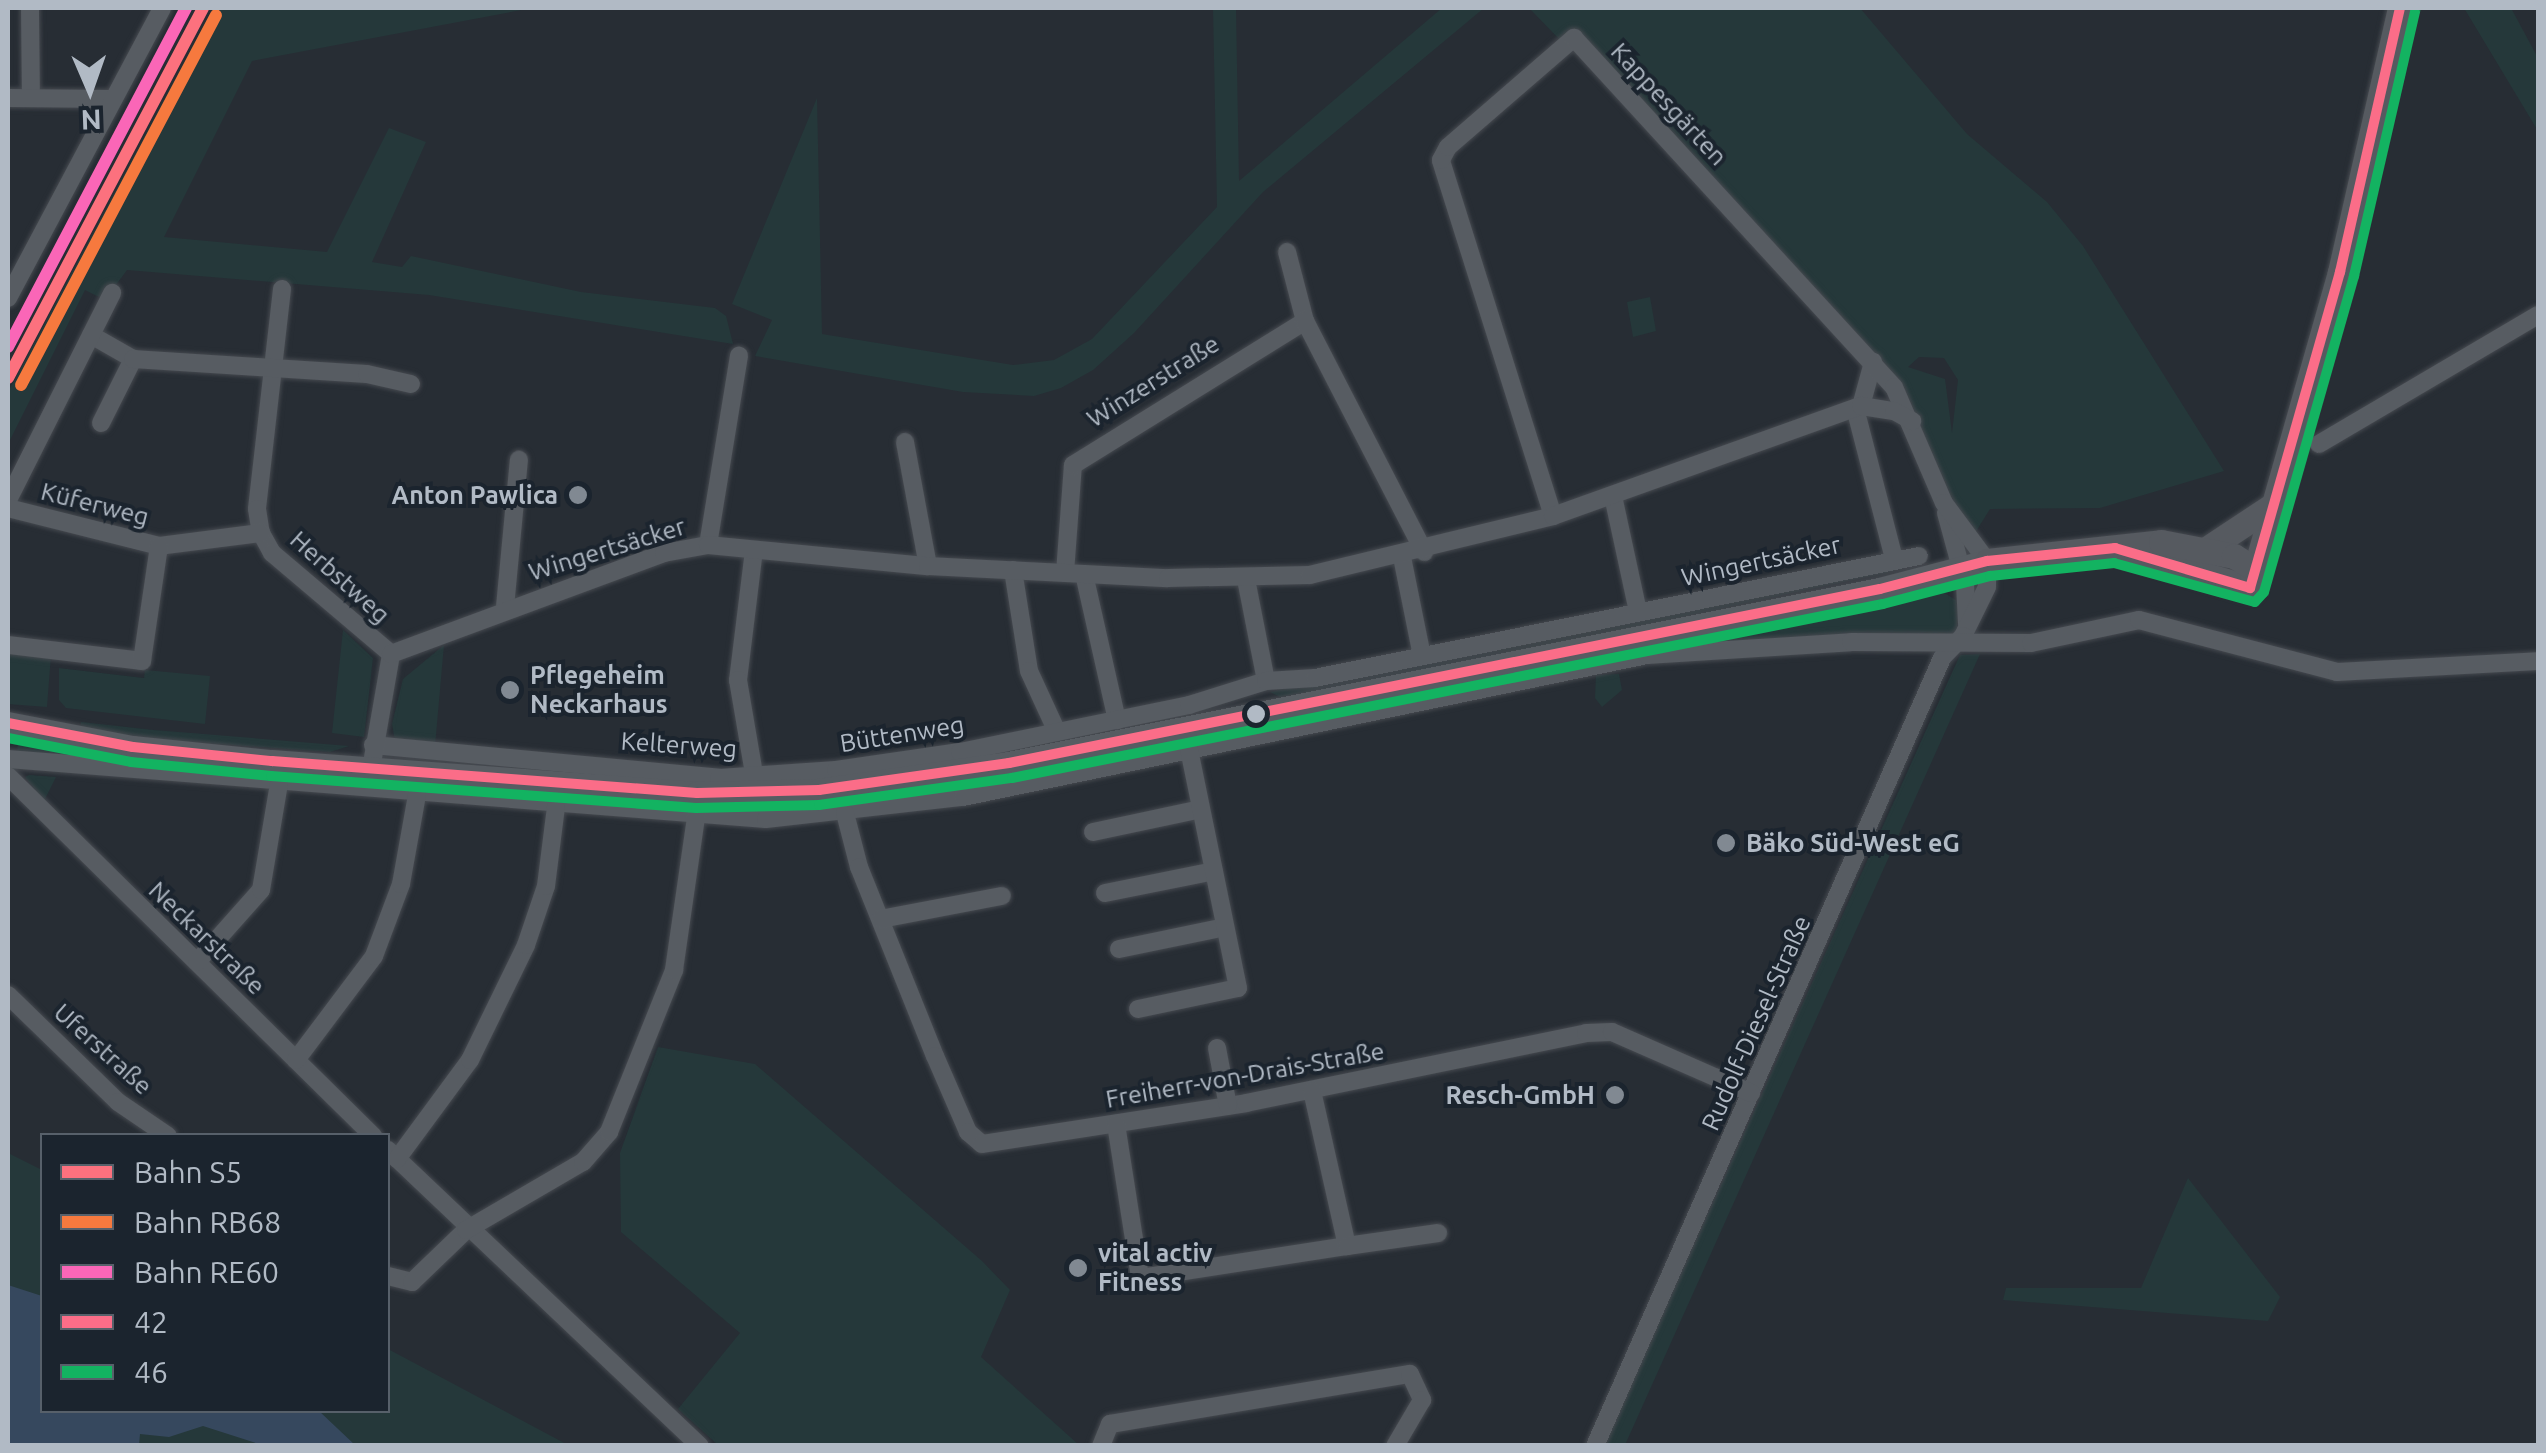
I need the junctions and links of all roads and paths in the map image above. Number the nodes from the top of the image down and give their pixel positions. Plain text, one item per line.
1 (30, 8) edge
2 (162, 8) edge
3 (2400, 8) edge
4 (8, 98) edge
5 (31, 98) junction
6 (113, 98) junction
7 (1287, 252) dead end
8 (16, 265) edge
9 (282, 289) dead end
10 (112, 293) dead end
11 (8, 298) edge
12 (2538, 315) edge
13 (1306, 321) junction
14 (91, 336) junction
15 (739, 356) dead end
16 (134, 359) junction
17 (1873, 362) junction
18 (273, 369) junction
19 (410, 384) dead end
20 (1858, 408) junction
21 (1912, 422) junction
22 (102, 423) dead end
23 (905, 442) dead end
24 (2319, 444) dead end
25 (519, 460) dead end
26 (1613, 496) junction
27 (8, 500) edge
28 (1944, 502) junction
29 (2276, 503) junction
30 (8, 508) edge
31 (1553, 516) junction
32 (261, 533) junction
33 (708, 545) junction
34 (159, 546) junction
35 (2115, 548) junction
36 (2208, 548) junction
37 (754, 550) junction
38 (1424, 552) junction
39 (1919, 556) dead end
40 (1402, 558) junction
41 (1894, 560) junction
42 (1987, 561) junction
43 (928, 566) junction
44 (1958, 568) junction
45 (1012, 570) junction
46 (1074, 573) junction
47 (1246, 579) junction
48 (2253, 579) junction
49 (506, 607) junction
50 (1638, 612) junction
51 (1967, 625) junction
52 (8, 646) edge
53 (1955, 646) junction
54 (391, 654) junction
55 (1422, 656) junction
56 (2538, 661) edge
57 (1266, 681) junction
58 (1116, 720) junction
59 (8, 723) edge
60 (1056, 732) junction
61 (373, 745) junction
62 (1188, 750) junction
63 (8, 759) edge
64 (371, 769) junction
65 (754, 774) junction
66 (8, 776) edge
67 (279, 784) junction
68 (417, 795) junction
69 (556, 807) junction
70 (1201, 809) junction
71 (846, 814) junction
72 (696, 818) junction
73 (1094, 832) dead end
74 (1214, 871) junction
75 (1105, 894) dead end
76 (1002, 896) dead end
77 (880, 920) junction
78 (1225, 927) junction
79 (1119, 948) dead end
80 (197, 962) junction
81 (8, 995) edge
82 (1138, 1009) dead end
83 (1216, 1048) dead end
84 (296, 1060) junction
85 (1312, 1091) junction
86 (1751, 1093) junction
87 (1228, 1106) junction
88 (1116, 1124) junction
89 (164, 1133) edge
90 (370, 1133) edge
91 (392, 1154) edge
92 (466, 1230) junction
93 (1438, 1232) dead end
94 (1348, 1246) junction
95 (390, 1276) edge
96 (700, 1446) edge
97 (1100, 1446) edge
98 (1395, 1446) edge
99 (1595, 1446) edge

1 - 5 street
2 - 6 street
3 - 29 main road
4 - 5 street
5 - 6 street
6 - 8 street
7 - 13 street
8 - 11 street
9 - 18 street, Herbstweg
10 - 14 street
12 - 24 street
13 - 38 street
13 - 46 street, Winzerstraße
14 - 16 street
14 - 27 street
15 - 33 street
16 - 18 street
16 - 22 street
17 - 20 street
17 - 21 street, Kappesgärten
17 - 31 street, Kappesgärten
18 - 19 street
18 - 32 street, Herbstweg
20 - 21 street
20 - 26 street, Wingertsäcker
20 - 41 street
21 - 28 street, Kappesgärten
23 - 43 street
25 - 49 street
26 - 31 street, Wingertsäcker
26 - 50 street
28 - 42 street, Kappesgärten
28 - 44 street, Kappesgärten
29 - 36 main road
29 - 48 main road
30 - 34 street, Küferweg
31 - 38 street, Wingertsäcker
32 - 34 street, Herbstweg
32 - 54 street, Herbstweg
33 - 37 street, Wingertsäcker
33 - 49 street, Wingertsäcker
34 - 52 street, Küferweg
35 - 36 main road
35 - 42 main road
35 - 48 main road
36 - 48 main road
37 - 43 street, Wingertsäcker
37 - 65 street, Kelterweg
38 - 40 street, Wingertsäcker
39 - 41 street, Wingertsäcker
40 - 47 street, Wingertsäcker
40 - 55 street
41 - 50 street, Wingertsäcker
42 - 44 street
42 - 51 street, Rudolf-Diesel-Straße
43 - 45 street, Wingertsäcker
44 - 51 street
44 - 64 street
45 - 46 street, Wingertsäcker
45 - 60 street
46 - 47 street, Wingertsäcker
46 - 58 street
47 - 57 street
49 - 54 street, Wingertsäcker
50 - 55 street, Wingertsäcker
51 - 53 street, Rudolf-Diesel-Straße
53 - 56 street
53 - 62 street
53 - 86 street, Rudolf-Diesel-Straße
54 - 61 street
55 - 57 street, Wingertsäcker
57 - 58 street, Wingertsäcker
58 - 60 street, Büttenweg
59 - 64 street
60 - 65 street, Büttenweg
61 - 64 street
61 - 65 street, Kelterweg
62 - 70 street
62 - 71 street
63 - 67 street
66 - 80 street, Neckarstraße
67 - 68 street
67 - 80 street
68 - 69 street
68 - 84 street
69 - 72 street
69 - 91 street
70 - 73 street
70 - 74 street
71 - 72 street
71 - 77 street, Freiherr-von-Drais-Straße
72 - 92 street
74 - 75 street
74 - 78 street
76 - 77 street
77 - 88 street, Freiherr-von-Drais-Straße
78 - 79 street
78 - 82 street
80 - 84 street, Neckarstraße
81 - 89 street, Uferstraße
83 - 87 street
84 - 90 street, Neckarstraße
85 - 86 street, Freiherr-von-Drais-Straße
85 - 87 street, Freiherr-von-Drais-Straße
85 - 94 street
86 - 99 street, Rudolf-Diesel-Straße
87 - 88 street, Freiherr-von-Drais-Straße
88 - 94 street
91 - 92 street
92 - 95 street
92 - 96 street
93 - 94 street
97 - 98 street

